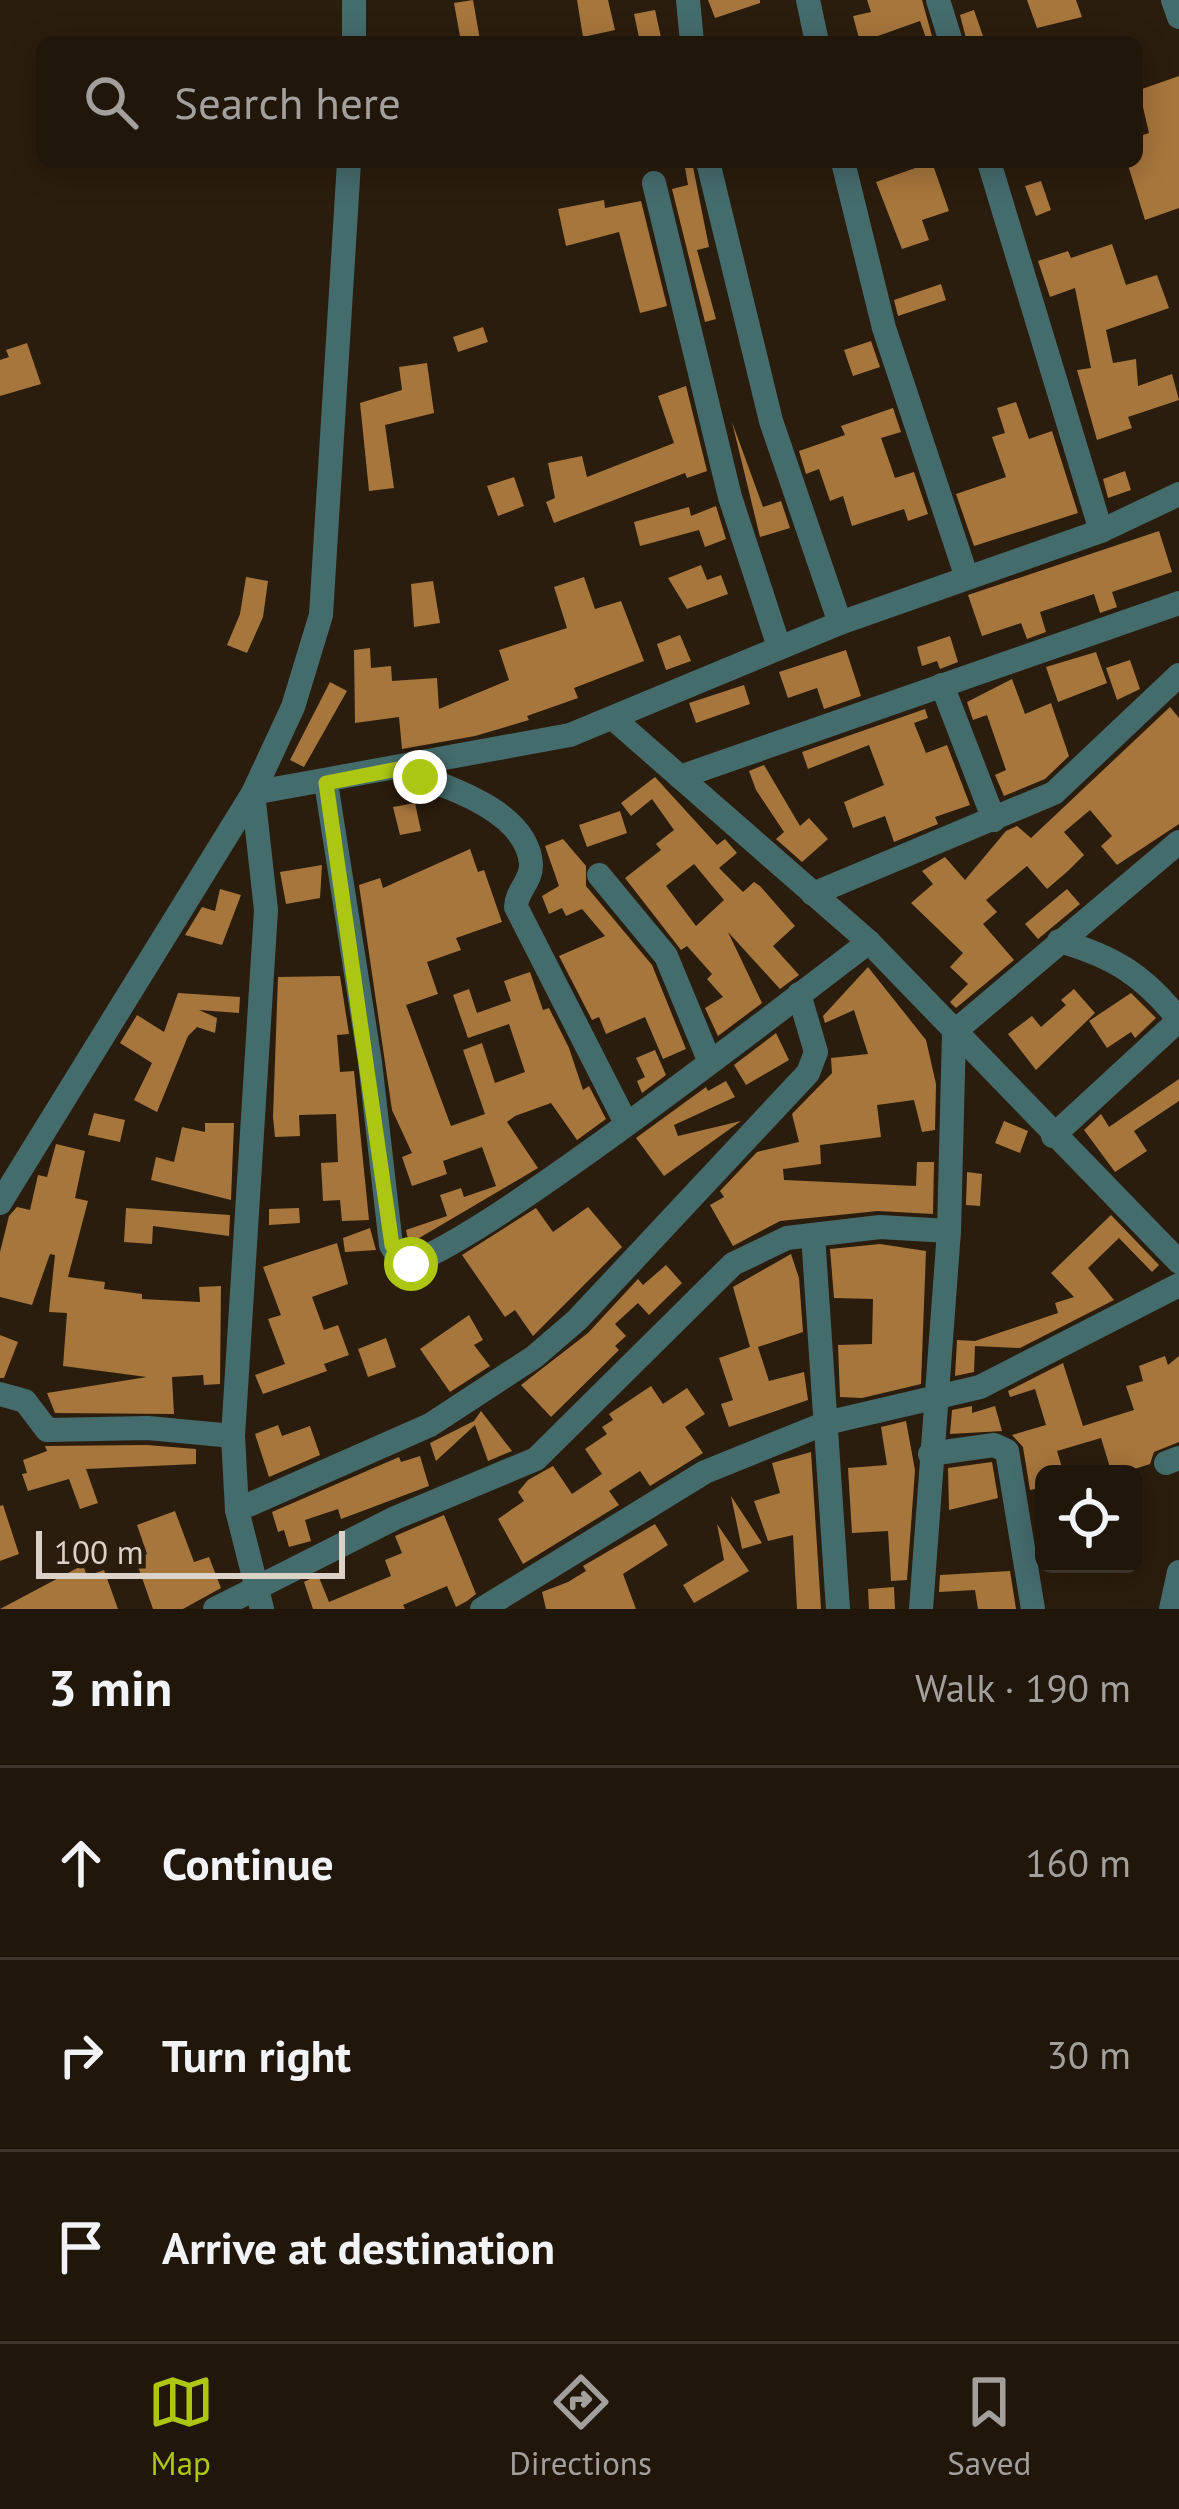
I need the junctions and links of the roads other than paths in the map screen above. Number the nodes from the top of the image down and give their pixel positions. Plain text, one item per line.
1 (354, 0) edge
2 (688, 0) edge
3 (808, 0) edge
4 (938, 0) edge
5 (1173, 0) edge
6 (1179, 16) edge
7 (354, 36) edge
8 (691, 36) edge
9 (816, 36) edge
10 (949, 36) edge
11 (349, 168) edge
12 (709, 168) edge
13 (844, 168) edge
14 (991, 168) edge
15 (654, 183) dead end
16 (1179, 494) edge
17 (1102, 531) junction
18 (967, 575) junction
19 (1179, 603) edge
20 (840, 623) junction
21 (779, 647) junction
22 (1179, 675) edge
23 (942, 685) junction
24 (616, 720) junction
25 (398, 769) junction
26 (680, 776) junction
27 (326, 783) junction
28 (253, 793) junction
29 (994, 820) junction
30 (1179, 842) edge
31 (598, 875) dead end
32 (813, 894) junction
33 (1059, 941) junction
34 (869, 942) junction
35 (799, 994) junction
36 (1179, 1020) edge
37 (954, 1032) junction
38 (709, 1060) junction
39 (625, 1121) junction
40 (1053, 1136) junction
41 (0, 1203) edge
42 (949, 1231) junction
43 (813, 1235) junction
44 (1179, 1262) edge
45 (1179, 1285) edge
46 (0, 1394) edge
47 (935, 1399) junction
48 (826, 1423) junction
49 (232, 1436) junction
50 (929, 1454) junction
51 (237, 1510) junction
52 (1179, 1572) edge
53 (511, 1601) edge
54 (240, 1604) edge
55 (482, 1609) edge
56 (838, 1609) edge
57 (921, 1609) edge
58 (1034, 1609) edge
59 (1172, 1609) edge

1 - 7 street
2 - 8 street
3 - 9 street
4 - 10 street
5 - 6 street
11 - 28 street
12 - 20 street
13 - 18 street
14 - 17 street
15 - 21 street
16 - 17 street
17 - 18 street
18 - 20 street
19 - 23 street
20 - 21 street
21 - 24 street
22 - 29 street
23 - 26 street
23 - 29 street
24 - 25 street
24 - 26 street
25 - 27 street
25 - 39 street
26 - 32 street
27 - 28 street
27 - 39 street
28 - 41 street
28 - 49 street
29 - 32 street
30 - 33 street
31 - 38 street
32 - 34 street
33 - 36 street
33 - 37 street
34 - 35 street
34 - 37 street
35 - 38 street
35 - 51 street
36 - 40 street
37 - 40 street
37 - 42 street
38 - 39 street
40 - 44 street
42 - 43 street
42 - 47 street
43 - 48 street
43 - 54 street
45 - 47 street
46 - 49 street
47 - 48 street
47 - 50 street
48 - 53 street
48 - 56 street
49 - 51 street
50 - 57 street
50 - 58 street
51 - 54 street
52 - 59 street
53 - 55 street

